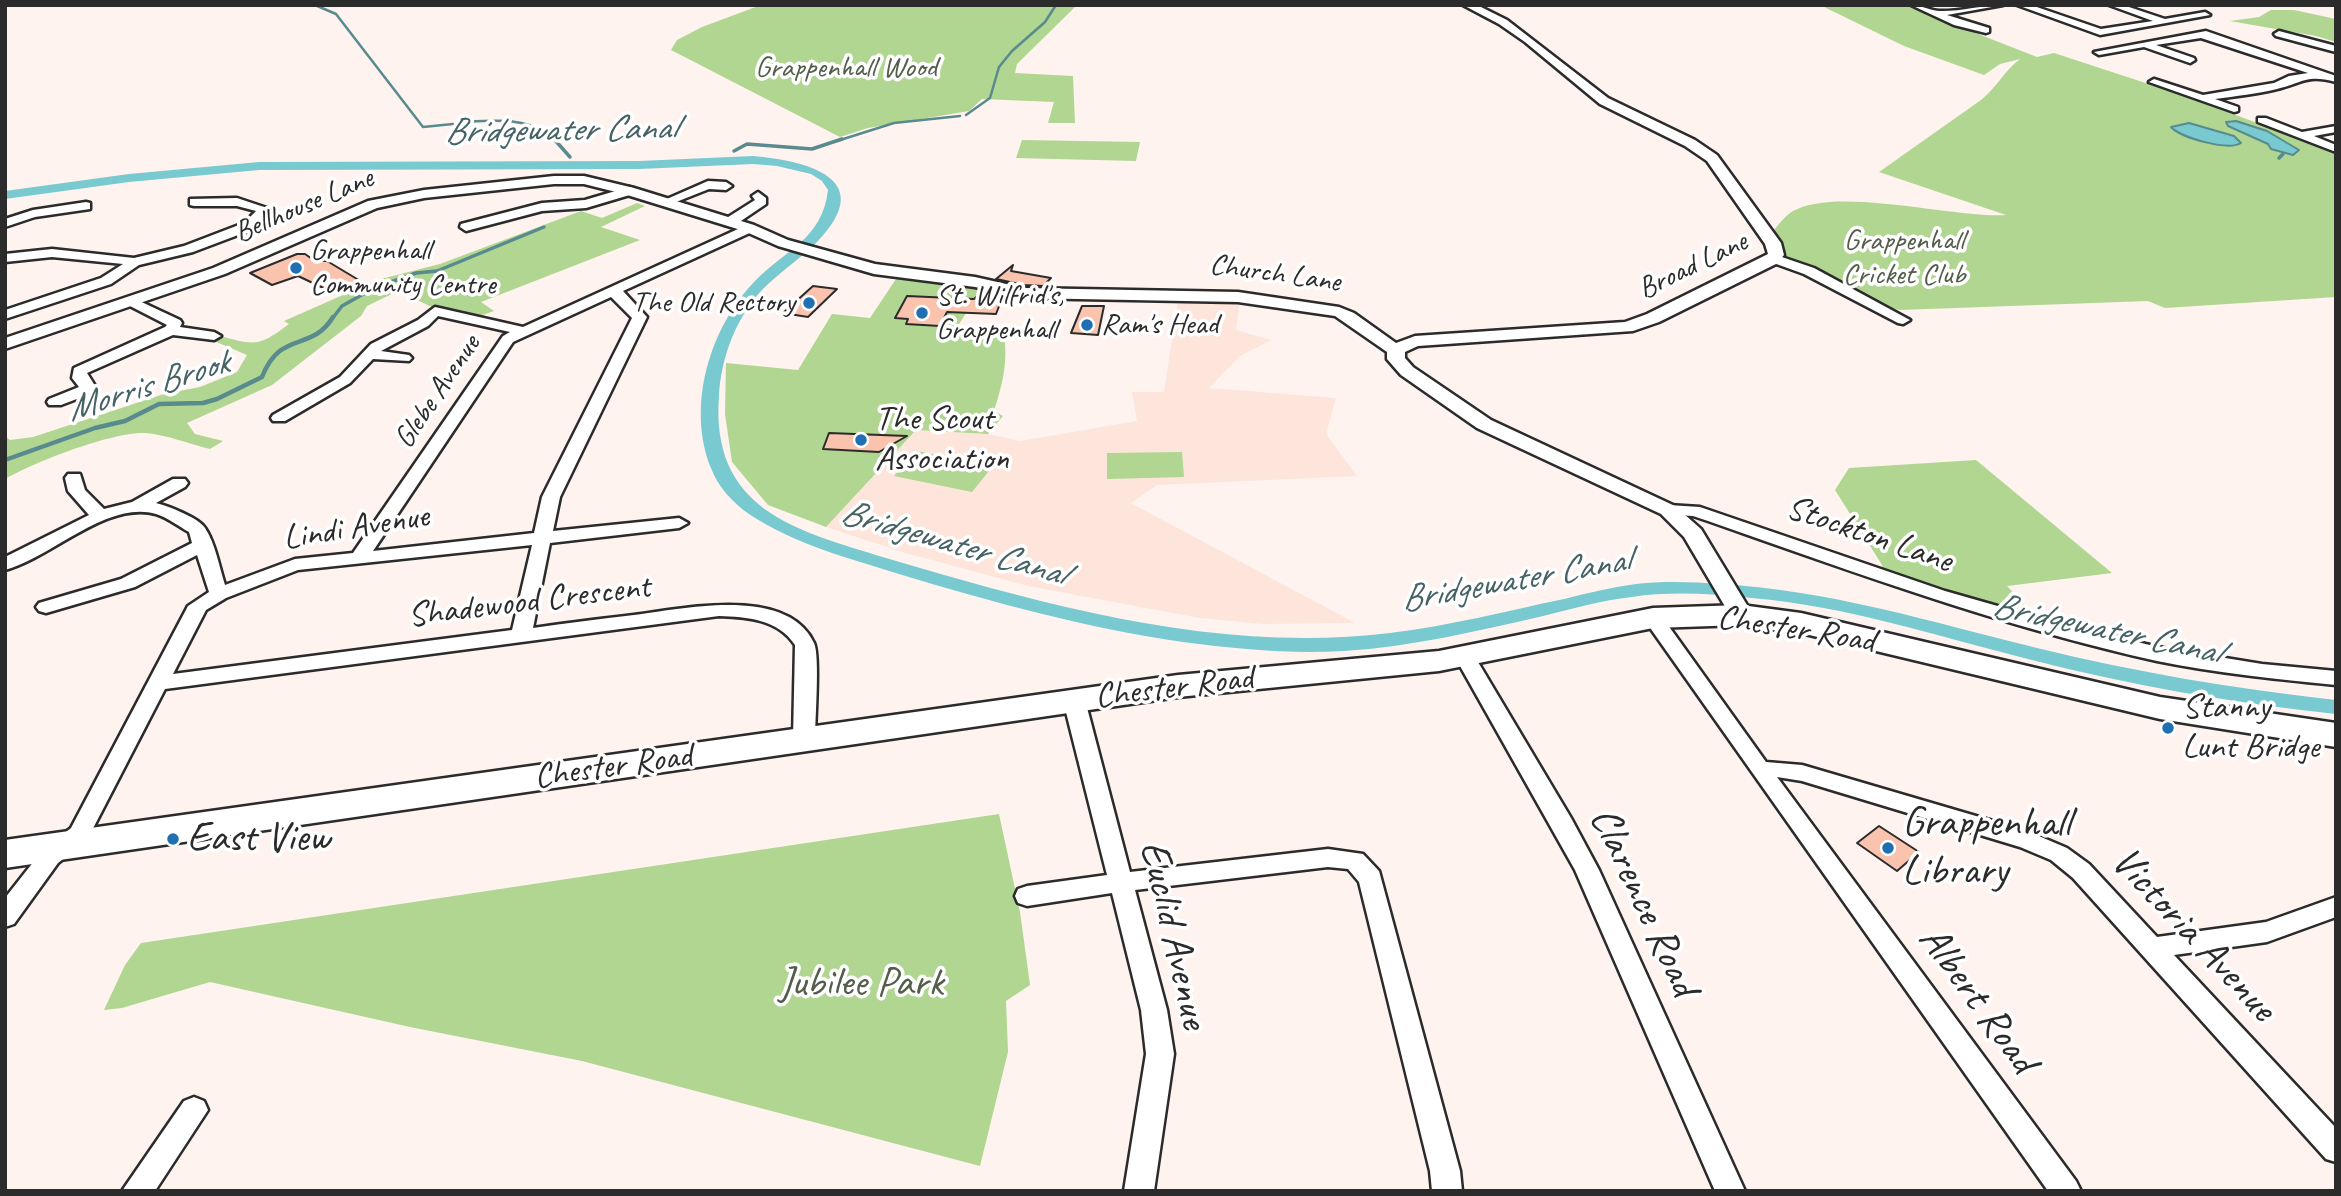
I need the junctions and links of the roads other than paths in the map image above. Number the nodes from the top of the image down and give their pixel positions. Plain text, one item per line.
1 (1468, 5) edge
2 (1915, 5) edge
3 (1998, 5) edge
4 (2021, 5) edge
5 (2113, 5) edge
6 (1936, 14) junction
7 (2205, 15) dead end
8 (2165, 22) junction
9 (1986, 30) dead end
10 (2100, 32) junction
11 (2279, 34) dead end
12 (2077, 37) dead end
13 (2144, 45) junction
14 (2336, 49) edge
15 (2099, 52) dead end
16 (2190, 60) dead end
17 (2278, 60) junction
18 (2321, 74) junction
19 (2336, 79) edge
20 (2154, 82) dead end
21 (2203, 99) junction
22 (2234, 109) dead end
23 (2262, 120) dead end
24 (2336, 129) edge
25 (2301, 135) junction
26 (2336, 149) edge
27 (726, 186) dead end
28 (629, 191) junction
29 (758, 196) dead end
30 (194, 202) dead end
31 (666, 202) junction
32 (86, 206) dead end
33 (730, 222) junction
34 (5, 223) edge
35 (466, 227) dead end
36 (749, 228) junction
37 (794, 246) joint
38 (5, 258) edge
39 (1773, 258) junction
40 (134, 262) junction
41 (615, 290) junction
42 (133, 302) junction
43 (6, 315) edge
44 (1903, 320) dead end
45 (171, 330) junction
46 (523, 331) junction
47 (214, 336) dead end
48 (5, 344) edge
49 (1396, 349) junction
50 (369, 354) junction
51 (404, 358) dead end
52 (55, 402) dead end
53 (279, 418) dead end
54 (74, 478) dead end
55 (179, 483) dead end
56 (134, 508) junction
57 (1668, 510) junction
58 (99, 515) junction
59 (679, 523) dead end
60 (542, 538) junction
61 (204, 544) junction
62 (360, 557) junction
63 (5, 564) edge
64 (219, 594) junction
65 (46, 607) dead end
66 (1738, 607) junction
67 (1653, 618) junction
68 (521, 636) junction
69 (1465, 657) junction
70 (2336, 678) edge
71 (156, 683) junction
72 (1074, 700) junction
73 (2336, 735) edge
74 (804, 739) junction
75 (1760, 770) junction
76 (65, 845) junction
77 (5, 853) edge
78 (1122, 882) junction
79 (1027, 897) dead end
80 (2336, 907) edge
81 (5, 917) edge
82 (2151, 948) junction
83 (194, 1110) dead end
84 (2336, 1149) edge
85 (137, 1191) edge
86 (1139, 1191) edge
87 (1447, 1191) edge
88 (1730, 1191) edge
89 (2066, 1191) edge

1 - 39 street, Broad Lane
2 - 6 street
3 - 6 street
4 - 10 street
5 - 8 street
6 - 9 street
7 - 8 street
8 - 10 street
10 - 12 street
11 - 14 street
13 - 15 street
13 - 16 street
13 - 17 street
14 - 17 street
17 - 18 street
18 - 19 street
18 - 21 street
20 - 21 street
21 - 22 street
23 - 25 street
24 - 25 street
25 - 26 street
27 - 31 street
28 - 31 street, Bellhouse Lane
28 - 35 street
28 - 42 street, Bellhouse Lane
29 - 33 street
30 - 40 street
31 - 33 street, Bellhouse Lane
32 - 34 street
33 - 36 street, Bellhouse Lane
36 - 37 street, Bellhouse Lane
36 - 41 street, Glebe Avenue
37 - 49 street, Church Lane
38 - 40 street
39 - 44 street
39 - 49 street, Broad Lane
40 - 43 street
41 - 46 street, Glebe Avenue
41 - 60 street
42 - 45 street
42 - 48 street, Bellhouse Lane
45 - 47 street
45 - 52 street
46 - 50 street
46 - 62 street, Glebe Avenue
49 - 57 street, Church Lane
50 - 51 street
50 - 53 street
54 - 58 street
55 - 56 street
56 - 58 street
56 - 61 street
57 - 66 street, Church Lane
57 - 70 street, Stockton Lane
58 - 63 street
59 - 60 street, Lindi Avenue
60 - 62 street, Lindi Avenue
60 - 68 street
61 - 64 street
61 - 65 street
62 - 64 street, Lindi Avenue
64 - 71 street, Lindi Avenue
66 - 67 main road, Chester Road
66 - 73 main road, Chester Road
67 - 69 main road, Chester Road
67 - 75 street, Albert Road
68 - 71 street, Shadewood Crescent
68 - 74 street, Shadewood Crescent
69 - 72 main road, Chester Road
69 - 88 street, Clarence Road
71 - 76 street, Lindi Avenue
72 - 74 main road, Chester Road
72 - 78 street, Euclid Avenue
74 - 76 main road, Chester Road
75 - 82 street, Victoria Avenue
75 - 89 street, Albert Road
76 - 77 main road, Chester Road
76 - 81 street
78 - 79 street
78 - 86 street, Euclid Avenue
78 - 87 street
80 - 82 street
82 - 84 street, Victoria Avenue
83 - 85 street

